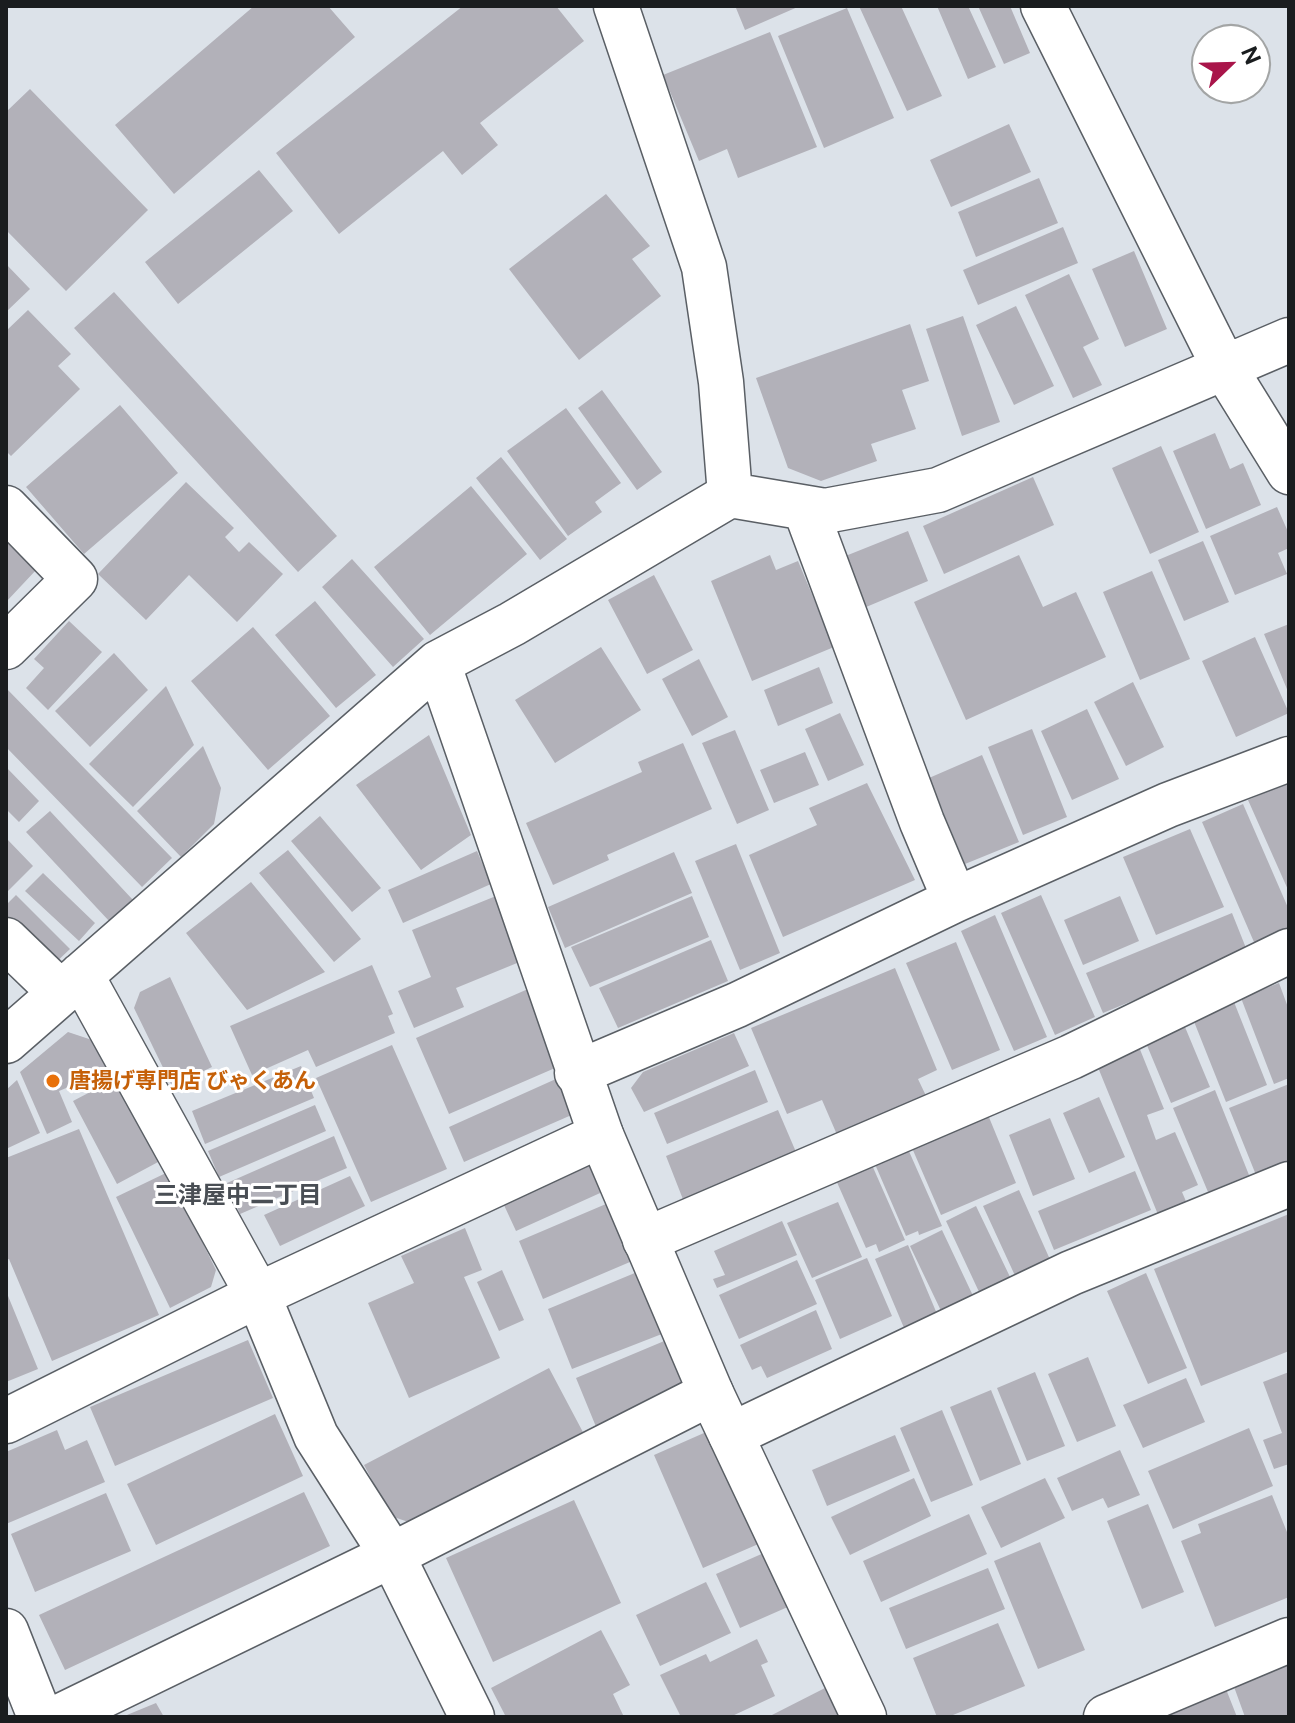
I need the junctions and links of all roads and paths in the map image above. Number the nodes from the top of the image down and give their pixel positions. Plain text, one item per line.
1 (616, 6) edge
2 (1043, 6) edge
3 (1289, 340) edge
4 (1224, 367) junction
5 (1289, 472) edge
6 (730, 495) junction
7 (6, 508) edge
8 (805, 508) junction
9 (6, 647) edge
10 (438, 663) junction
11 (1289, 759) edge
12 (955, 900) junction
13 (6, 940) edge
14 (1289, 951) edge
15 (71, 984) junction
16 (6, 1041) edge
17 (577, 1073) junction
18 (601, 1135) junction
19 (1289, 1184) edge
20 (645, 1240) junction
21 (258, 1295) junction
22 (711, 1393) junction
23 (6, 1421) edge
24 (731, 1435) junction
25 (392, 1555) junction
26 (6, 1631) edge
27 (1289, 1640) edge
28 (40, 1717) edge
29 (59, 1717) edge
30 (472, 1717) edge
31 (864, 1717) edge
32 (1106, 1717) edge

1 - 6 street
2 - 4 street
3 - 4 street
4 - 5 street
4 - 8 street
6 - 8 street
6 - 10 street
7 - 9 street
8 - 12 street
10 - 15 street
10 - 17 street
11 - 12 street
12 - 17 street
13 - 15 street
14 - 20 street
15 - 16 street
15 - 21 street
17 - 18 street
18 - 20 street
18 - 21 street
19 - 24 street
20 - 22 street
21 - 23 street
21 - 25 street
22 - 24 street
22 - 25 street
24 - 31 street
25 - 29 street
25 - 30 street
26 - 28 street
27 - 32 street

